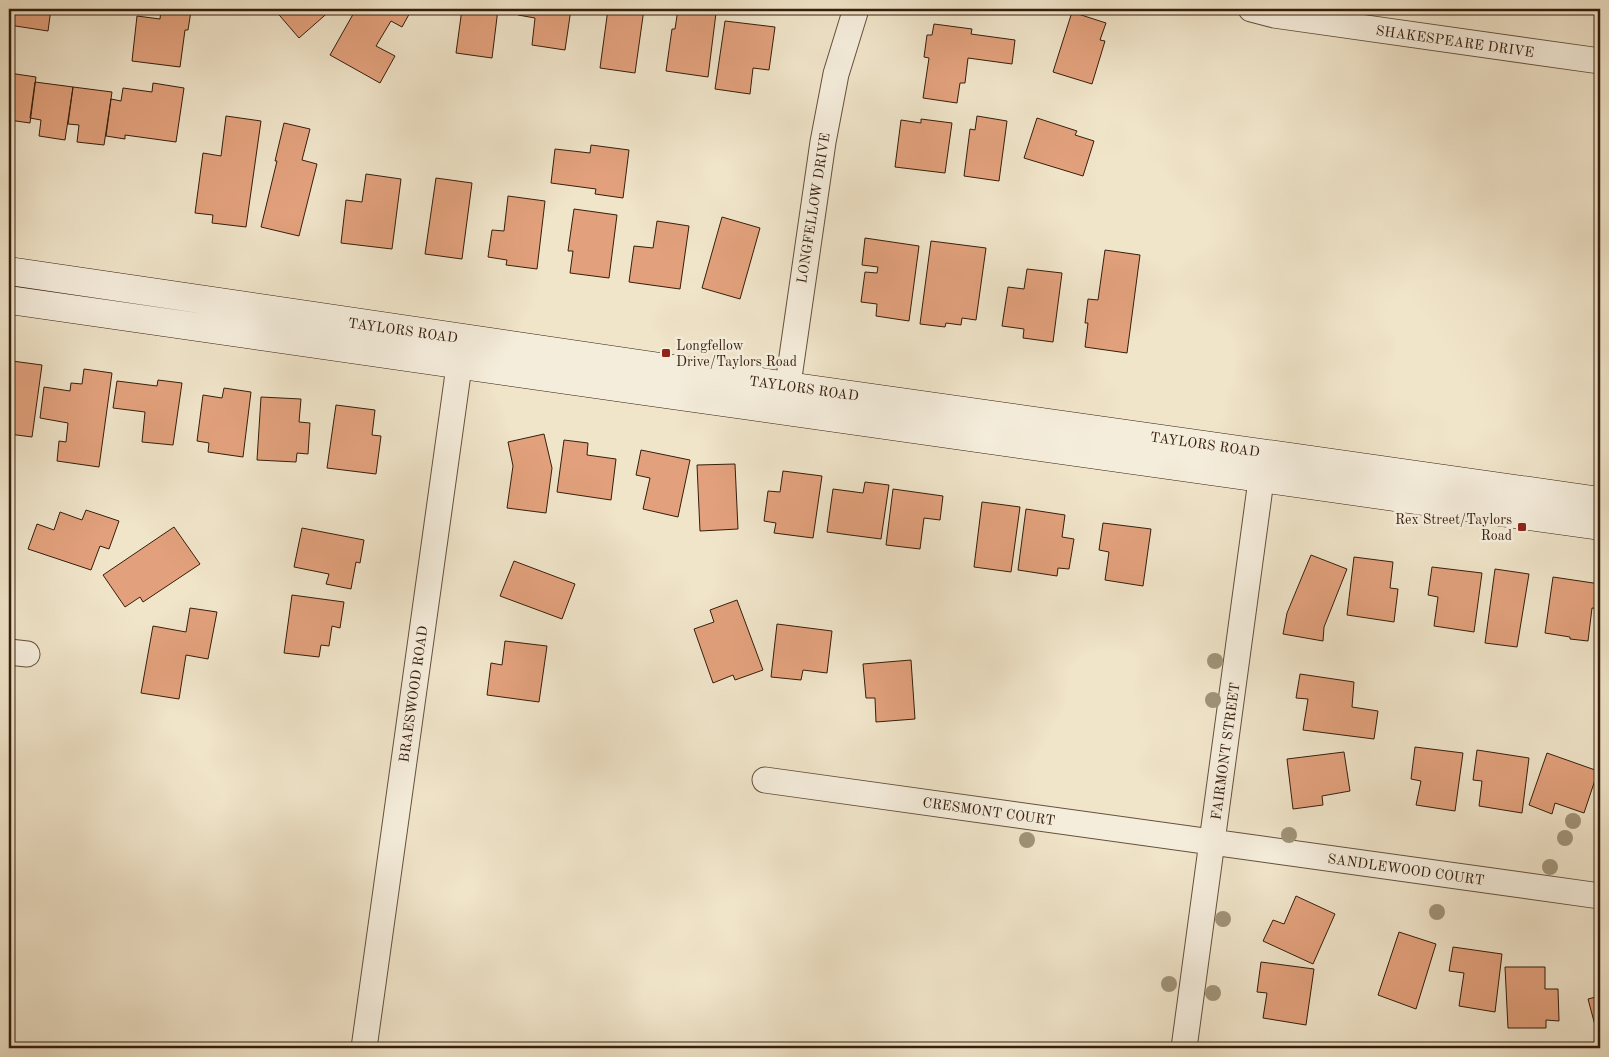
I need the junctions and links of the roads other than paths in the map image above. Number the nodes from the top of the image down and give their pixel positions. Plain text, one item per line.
1 (856, 9) edge
2 (1251, 9) edge
3 (1363, 18) edge
4 (1600, 61) edge
5 (9, 271) edge
6 (9, 300) edge
7 (461, 352) junction
8 (786, 398) junction
9 (1263, 465) junction
10 (1600, 500) edge
11 (1600, 526) edge
12 (765, 780) dead end
13 (1213, 843) junction
14 (1600, 896) edge
15 (364, 1048) edge
16 (1184, 1048) edge

1 - 8 street, LONGFELLOW DRIVE
2 - 3 street, SHAKESPEARE DRIVE
3 - 4 street, SHAKESPEARE DRIVE
5 - 7 main road, TAYLORS ROAD
6 - 7 main road, TAYLORS ROAD
7 - 8 main road, TAYLORS ROAD
7 - 15 street, BRAESWOOD ROAD
8 - 9 main road, TAYLORS ROAD
9 - 10 main road, TAYLORS ROAD
9 - 11 main road, TAYLORS ROAD
9 - 13 street, FAIRMONT STREET
12 - 13 street, CRESMONT COURT
13 - 14 street, SANDLEWOOD COURT
13 - 16 street, FAIRMONT STREET

